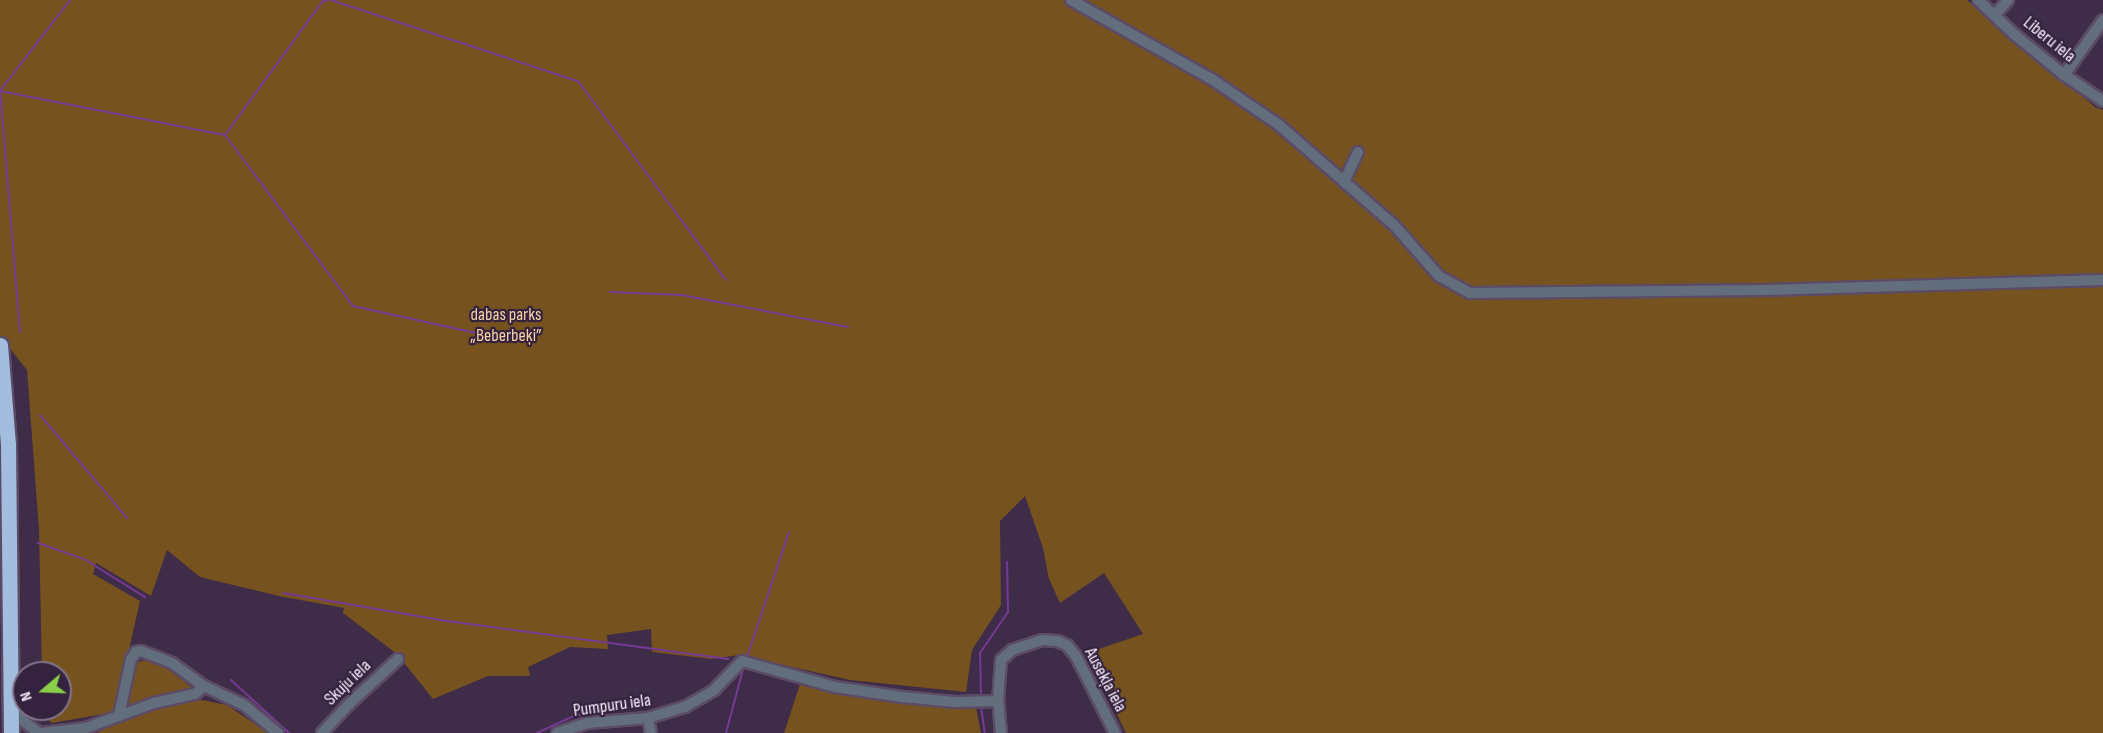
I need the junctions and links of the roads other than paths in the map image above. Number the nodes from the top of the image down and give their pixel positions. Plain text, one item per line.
1 (1071, 0) edge
2 (1978, 0) edge
3 (2008, 0) edge
4 (1995, 15) junction
5 (2103, 20) edge
6 (2064, 75) junction
7 (2103, 101) edge
8 (1358, 152) dead end
9 (1344, 182) junction
10 (2103, 280) edge
11 (0, 345) edge
12 (398, 659) dead end
13 (204, 686) junction
14 (998, 701) junction
15 (11, 702) junction
16 (119, 716) junction
17 (648, 718) junction
18 (585, 728) edge
19 (11, 733) edge
20 (40, 733) edge
21 (279, 733) edge
22 (322, 733) edge
23 (557, 733) edge
24 (651, 733) edge
25 (1000, 733) edge
26 (1115, 733) edge

1 - 9 street
2 - 4 street, Liberu iela
3 - 4 street
4 - 6 street, Liberu iela
5 - 6 street
6 - 7 street, Liberu iela
8 - 9 street
9 - 10 street
11 - 15 highway
12 - 22 street, Skuju iela
13 - 16 street
13 - 16 street
13 - 21 street
14 - 17 street, Pumpuru iela
14 - 25 street, Ausekļa iela
14 - 26 street, Ausekļa iela
15 - 19 highway
15 - 20 street
16 - 20 street
17 - 18 street, Pumpuru iela
17 - 24 street
18 - 23 street, Pumpuru iela

